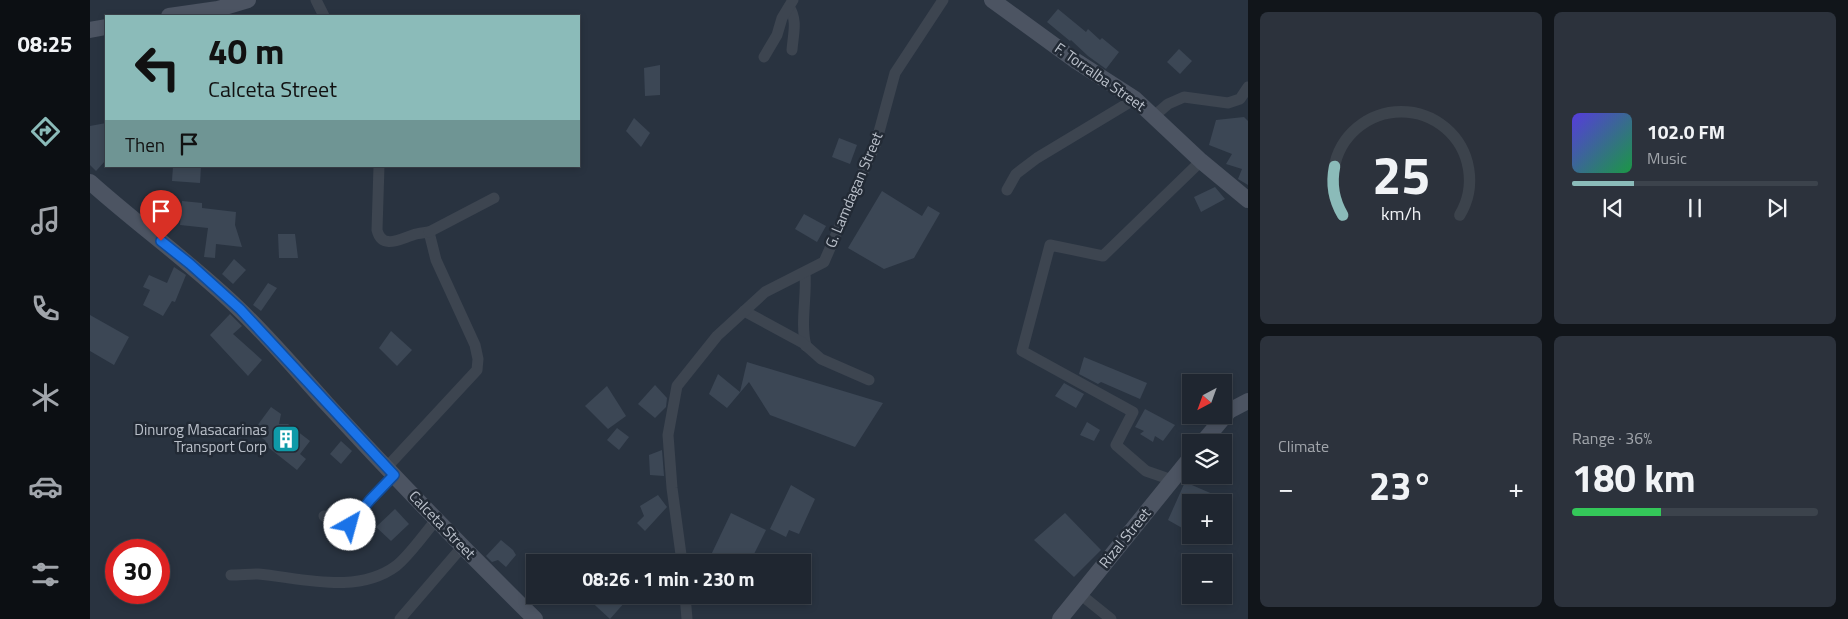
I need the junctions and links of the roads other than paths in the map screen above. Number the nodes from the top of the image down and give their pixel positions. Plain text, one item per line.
1 (248, 0) edge
2 (316, 0) edge
3 (943, 0) edge
4 (992, 0) edge
5 (791, 4) edge
6 (176, 15) edge
7 (324, 15) edge
8 (105, 27) edge
9 (90, 30) edge
10 (776, 35) junction
11 (764, 57) dead end
12 (1248, 87) edge
13 (1135, 99) junction
14 (1154, 116) junction
15 (1201, 161) junction
16 (380, 167) edge
17 (90, 182) edge
18 (1006, 190) dead end
19 (494, 198) dead end
20 (1248, 200) edge
21 (429, 232) junction
22 (805, 272) junction
23 (744, 311) junction
24 (806, 346) junction
25 (869, 380) dead end
26 (1248, 401) edge
27 (1210, 434) edge
28 (1182, 468) edge
29 (391, 471) junction
30 (1172, 480) junction
31 (324, 516) dead end
32 (436, 520) junction
33 (462, 547) junction
34 (681, 554) edge
35 (231, 575) dead end
36 (1080, 594) junction
37 (686, 604) edge
38 (400, 619) edge
39 (535, 619) edge
40 (687, 619) edge
41 (1060, 619) edge
42 (1111, 619) edge

1 - 6 street
2 - 7 street
3 - 22 street, G. Lamdagan Street
4 - 13 street, F. Torralba Street
5 - 10 street
5 - 10 street
8 - 9 street
10 - 11 street
12 - 14 street
13 - 14 street, F. Torralba Street
13 - 18 street
14 - 15 street, F. Torralba Street
15 - 20 street, F. Torralba Street
15 - 30 street
16 - 21 street
17 - 29 street, Calceta Street
19 - 21 street
21 - 29 street
22 - 23 street, G. Lamdagan Street
22 - 24 street
23 - 24 street
23 - 34 street, G. Lamdagan Street
24 - 25 street
26 - 27 street
28 - 30 street, Rizal Street
29 - 31 street
29 - 32 street, Calceta Street
30 - 36 street, Rizal Street
32 - 33 street, Calceta Street
32 - 35 street
33 - 38 street
33 - 39 street, Calceta Street
36 - 41 street, Rizal Street
36 - 42 street
37 - 40 street

